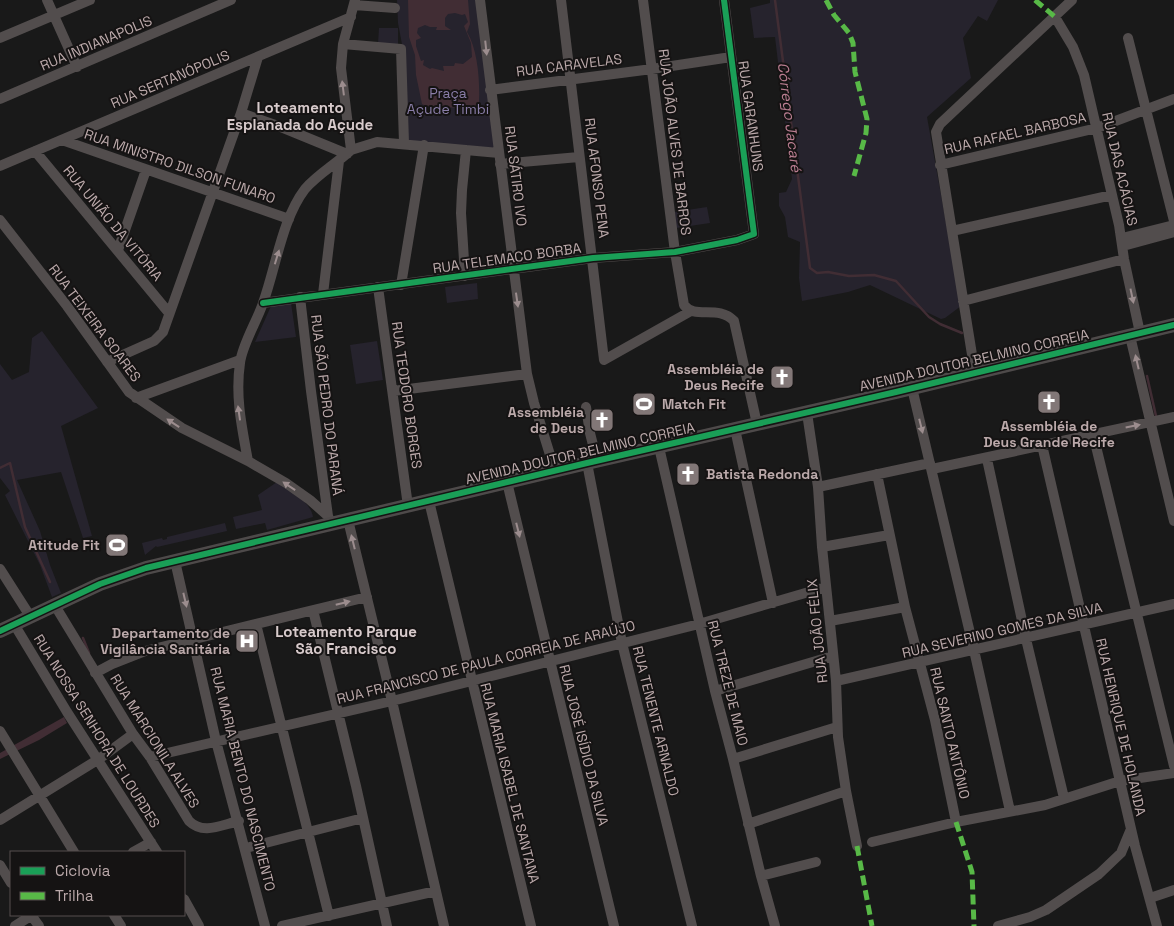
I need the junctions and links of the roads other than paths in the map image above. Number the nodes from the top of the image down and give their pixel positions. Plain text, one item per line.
1 (46, 0) edge
2 (90, 0) edge
3 (231, 0) edge
4 (480, 0) edge
5 (561, 0) edge
6 (643, 0) edge
7 (724, 0) edge
8 (1069, 1) edge
9 (354, 3) edge
10 (395, 8) dead end
11 (54, 15) junction
12 (351, 17) junction
13 (1055, 17) junction
14 (0, 38) edge
15 (1128, 38) dead end
16 (343, 44) junction
17 (730, 56) junction
18 (258, 57) junction
19 (77, 67) junction
20 (652, 69) junction
21 (570, 78) junction
22 (490, 90) junction
23 (0, 99) edge
24 (1174, 99) edge
25 (1145, 110) junction
26 (241, 113) junction
27 (1097, 128) junction
28 (62, 140) junction
29 (404, 143) junction
30 (424, 145) junction
31 (466, 150) junction
32 (35, 152) junction
33 (499, 153) junction
34 (346, 155) junction
35 (579, 157) junction
36 (500, 164) junction
37 (940, 165) junction
38 (0, 166) edge
39 (146, 170) junction
40 (213, 192) junction
41 (1112, 195) junction
42 (289, 219) junction
43 (0, 220) edge
44 (1174, 221) edge
45 (1174, 225) edge
46 (952, 231) junction
47 (1174, 232) edge
48 (754, 234) joint
49 (1122, 242) junction
50 (118, 250) junction
51 (675, 252) junction
52 (593, 258) junction
53 (1124, 259) junction
54 (513, 269) junction
55 (465, 276) junction
56 (401, 284) junction
57 (378, 287) junction
58 (323, 294) junction
59 (300, 297) junction
60 (963, 301) junction
61 (263, 302) junction
62 (690, 311) junction
63 (169, 313) junction
64 (1174, 325) edge
65 (1135, 334) junction
66 (240, 360) junction
67 (107, 362) junction
68 (976, 373) junction
69 (527, 374) junction
70 (912, 388) junction
71 (393, 391) junction
72 (136, 398) junction
73 (586, 407) dead end
74 (807, 413) junction
75 (1174, 417) edge
76 (1151, 423) junction
77 (757, 424) junction
78 (734, 429) junction
79 (1093, 434) junction
80 (1042, 445) junction
81 (660, 446) junction
82 (987, 458) junction
83 (248, 460) junction
84 (592, 462) junction
85 (931, 466) junction
86 (554, 471) junction
87 (877, 474) junction
88 (507, 482) junction
89 (818, 487) junction
90 (429, 501) junction
91 (408, 506) junction
92 (329, 520) junction
93 (348, 520) junction
94 (1174, 521) edge
95 (889, 535) junction
96 (822, 547) junction
97 (175, 561) junction
98 (0, 569) edge
99 (826, 587) junction
100 (367, 597) junction
101 (773, 603) junction
102 (54, 604) junction
103 (1174, 604) edge
104 (905, 607) junction
105 (313, 610) junction
106 (1137, 614) junction
107 (30, 616) junction
108 (830, 621) junction
109 (14, 624) junction
110 (256, 624) junction
111 (699, 624) junction
112 (1083, 626) junction
113 (0, 631) edge
114 (194, 638) junction
115 (1026, 638) junction
116 (622, 643) junction
117 (974, 650) junction
118 (833, 656) junction
119 (550, 661) junction
120 (920, 663) junction
121 (96, 673) junction
122 (471, 681) junction
123 (836, 682) junction
124 (715, 691) junction
125 (392, 701) junction
126 (338, 713) junction
127 (281, 726) junction
128 (837, 727) junction
129 (0, 731) edge
130 (133, 734) junction
131 (216, 741) junction
132 (150, 757) junction
133 (734, 759) junction
134 (99, 760) junction
135 (1174, 766) edge
136 (1174, 773) edge
137 (1120, 781) junction
138 (846, 791) junction
139 (40, 796) junction
140 (1064, 798) junction
141 (1010, 811) junction
142 (363, 818) junction
143 (0, 820) edge
144 (239, 821) junction
145 (956, 822) junction
146 (748, 824) junction
147 (1131, 828) junction
148 (308, 833) junction
149 (151, 842) junction
150 (872, 842) dead end
151 (857, 846) dead end
152 (246, 848) junction
153 (73, 851) edge
154 (135, 851) edge
155 (156, 851) edge
156 (816, 862) dead end
157 (0, 865) edge
158 (761, 876) junction
159 (10, 881) edge
160 (1174, 890) edge
161 (436, 891) junction
162 (1150, 898) junction
163 (185, 901) edge
164 (381, 904) junction
165 (30, 916) edge
166 (330, 916) junction
167 (15, 926) edge
168 (199, 926) edge
169 (266, 926) edge
170 (282, 926) edge
171 (387, 926) edge
172 (444, 926) edge
173 (531, 926) edge
174 (614, 926) edge
175 (692, 926) edge
176 (775, 926) edge
177 (998, 926) edge
178 (1157, 926) edge

1 - 11 street
2 - 11 street
3 - 19 street, RUA INDIANAPOLIS
4 -> 22 street, RUA SÁTIRO IVO
5 - 21 street, RUA AFONSO PENA
6 - 20 street, RUA JOÃO ALVES DE BARROS
7 - 17 street, RUA GARANHUNS
8 - 13 street
9 - 10 street
9 - 12 street
11 - 14 street
11 - 19 street
12 - 16 street
12 - 18 street, RUA SERTANÓPOLIS
13 - 27 street, RUA DAS ACÁCIAS
13 - 37 street
15 - 25 street
16 - 29 street
34 -> 16 street
17 - 20 street, RUA CARAVELAS
17 - 48 street, RUA GARANHUNS
18 - 26 street
18 - 28 street, RUA SERTANÓPOLIS
19 - 23 street, RUA INDIANAPOLIS
20 - 21 street, RUA CARAVELAS
20 - 51 street, RUA JOÃO ALVES DE BARROS
21 - 22 street, RUA CARAVELAS
21 - 35 street, RUA AFONSO PENA
22 - 33 street, RUA SÁTIRO IVO
24 - 25 street, RUA RAFAEL BARBOSA
25 - 27 street, RUA RAFAEL BARBOSA
25 - 44 street
26 - 34 street
26 - 40 street
27 - 37 street, RUA RAFAEL BARBOSA
27 - 41 street, RUA DAS ACÁCIAS
28 - 32 street, RUA SERTANÓPOLIS
28 - 39 street, RUA MINISTRO DILSON FUNARO
29 - 30 street
29 - 34 street
30 - 31 street
30 - 56 street
31 - 33 street
31 - 55 street
32 - 38 street, RUA SERTANÓPOLIS
32 - 50 street, RUA UNIÃO DA VITÓRIA
33 - 36 street, RUA SÁTIRO IVO
34 - 42 street
34 - 58 street
35 - 36 street
35 - 52 street, RUA AFONSO PENA
36 - 54 street, RUA SÁTIRO IVO
37 - 46 street
39 - 40 street, RUA MINISTRO DILSON FUNARO
39 - 50 street
40 - 42 street, RUA MINISTRO DILSON FUNARO
40 - 63 street
41 - 46 street
41 - 49 street, RUA DAS ACÁCIAS
61 -> 42 street
43 - 67 street, RUA TEIXEIRA SOARES
45 - 49 street
46 - 60 street
47 - 49 street
48 - 51 street, RUA TELEMACO BORBA
49 - 53 street, RUA DAS ACÁCIAS
50 - 63 street, RUA UNIÃO DA VITÓRIA
51 - 52 street, RUA TELEMACO BORBA
51 - 62 street, RUA JOÃO ALVES DE BARROS
52 - 54 street, RUA TELEMACO BORBA
52 - 62 street, RUA AFONSO PENA
53 - 60 street
53 -> 65 street, RUA DAS ACÁCIAS
54 - 55 street, RUA TELEMACO BORBA
54 -> 69 street, RUA SÁTIRO IVO
55 - 56 street, RUA TELEMACO BORBA
56 - 57 street, RUA TELEMACO BORBA
57 - 58 street, RUA TELEMACO BORBA
57 - 71 street, RUA TEODORO BORGES
58 - 59 street, RUA TELEMACO BORBA
59 - 61 street, RUA TELEMACO BORBA
59 - 92 street, RUA SÃO PEDRO DO PARANÁ
60 - 68 street
61 - 66 street
62 - 77 street
63 - 67 street
64 - 65 main road, AVENIDA DOUTOR BELMINO CORREIA
65 - 68 main road, AVENIDA DOUTOR BELMINO CORREIA
76 -> 65 street, RUA DAS ACÁCIAS
66 - 72 street
83 -> 66 street
67 - 72 street, RUA TEIXEIRA SOARES
68 - 70 main road, AVENIDA DOUTOR BELMINO CORREIA
69 - 71 street
69 - 86 street, RUA SÁTIRO IVO
70 - 74 main road, AVENIDA DOUTOR BELMINO CORREIA
70 -> 85 street
71 - 91 street, RUA TEODORO BORGES
83 -> 72 street, RUA TEIXEIRA SOARES
73 - 84 street, RUA TENENTE ARNALDO
74 - 77 main road, AVENIDA DOUTOR BELMINO CORREIA
74 - 89 street, RUA JOÃO FÉLIX
75 - 76 street
79 -> 76 street
76 - 94 street, RUA DAS ACÁCIAS
77 - 78 main road, AVENIDA DOUTOR BELMINO CORREIA
78 - 81 main road, AVENIDA DOUTOR BELMINO CORREIA
78 - 101 street
79 - 80 street
79 - 106 street
80 - 82 street
80 - 112 street, RUA HENRIQUE DE HOLANDA
81 - 84 main road, AVENIDA DOUTOR BELMINO CORREIA
81 - 111 street, RUA TREZE DE MAIO
82 - 85 street
82 - 115 street
92 -> 83 street, RUA TEIXEIRA SOARES
84 - 86 main road, AVENIDA DOUTOR BELMINO CORREIA
84 - 116 street, RUA TENENTE ARNALDO
85 - 87 street
85 - 117 street
86 - 88 main road, AVENIDA DOUTOR BELMINO CORREIA
87 - 89 street
87 - 95 street, RUA SANTO ANTÔNIO
88 - 90 main road, AVENIDA DOUTOR BELMINO CORREIA
88 -> 119 street, RUA JOSÉ ISÍDIO DA SILVA
89 - 96 street, RUA JOÃO FÉLIX
90 - 91 main road, AVENIDA DOUTOR BELMINO CORREIA
90 - 122 street, RUA MARIA ISABEL DE SANTANA
91 - 93 main road, AVENIDA DOUTOR BELMINO CORREIA
92 - 93 main road, AVENIDA DOUTOR BELMINO CORREIA
92 - 97 main road, AVENIDA DOUTOR BELMINO CORREIA
100 -> 93 street
95 - 96 street
95 - 104 street, RUA SANTO ANTÔNIO
96 - 99 street, RUA JOÃO FÉLIX
97 - 102 main road, AVENIDA DOUTOR BELMINO CORREIA
97 -> 114 street, RUA MARIA BENTO DO NASCIMENTO
98 - 107 street
99 - 101 street, RUA FRANCISCO DE PAULA CORREIA DE ARAÚJO
99 - 108 street, RUA JOÃO FÉLIX
105 -> 100 street
100 - 125 street
101 - 111 street, RUA FRANCISCO DE PAULA CORREIA DE ARAÚJO
102 - 107 main road, AVENIDA DOUTOR BELMINO CORREIA
102 - 121 street, RUA MARCIONILA ALVES
103 - 106 street, RUA SEVERINO GOMES DA SILVA
104 - 108 street
104 - 120 street, RUA SANTO ANTÔNIO
105 - 110 street
105 - 126 street
106 - 112 street, RUA SEVERINO GOMES DA SILVA
106 - 135 street
107 - 109 main road, AVENIDA DOUTOR BELMINO CORREIA
108 - 118 street, RUA JOÃO FÉLIX
109 - 113 main road, AVENIDA DOUTOR BELMINO CORREIA
109 - 134 street, RUA NOSSA SENHORA DE LOURDES
110 - 114 street
110 - 127 street
111 - 116 street, RUA FRANCISCO DE PAULA CORREIA DE ARAÚJO
111 - 124 street, RUA TREZE DE MAIO
112 - 115 street, RUA SEVERINO GOMES DA SILVA
112 - 137 street, RUA HENRIQUE DE HOLANDA
114 - 121 street
114 - 131 street, RUA MARIA BENTO DO NASCIMENTO
115 - 117 street, RUA SEVERINO GOMES DA SILVA
115 - 140 street
116 - 119 street, RUA FRANCISCO DE PAULA CORREIA DE ARAÚJO
116 - 175 street, RUA TENENTE ARNALDO
117 - 120 street, RUA SEVERINO GOMES DA SILVA
117 - 141 street
118 - 123 street, RUA JOÃO FÉLIX
118 - 124 street
119 - 122 street, RUA FRANCISCO DE PAULA CORREIA DE ARAÚJO
119 - 174 street, RUA JOSÉ ISÍDIO DA SILVA
120 - 123 street, RUA SEVERINO GOMES DA SILVA
120 - 145 street, RUA SANTO ANTÔNIO
121 - 130 street, RUA MARCIONILA ALVES
122 - 125 street, RUA FRANCISCO DE PAULA CORREIA DE ARAÚJO
122 - 173 street, RUA MARIA ISABEL DE SANTANA
123 - 128 street, RUA JOÃO FÉLIX
124 - 133 street, RUA TREZE DE MAIO
125 - 126 street, RUA FRANCISCO DE PAULA CORREIA DE ARAÚJO
125 - 161 street
126 - 127 street, RUA FRANCISCO DE PAULA CORREIA DE ARAÚJO
126 - 142 street
127 - 131 street, RUA FRANCISCO DE PAULA CORREIA DE ARAÚJO
127 - 148 street
128 - 133 street
128 - 138 street, RUA JOÃO FÉLIX
129 - 139 street
130 - 132 street, RUA MARCIONILA ALVES
130 - 134 street
131 - 132 street, RUA FRANCISCO DE PAULA CORREIA DE ARAÚJO
131 - 144 street, RUA MARIA BENTO DO NASCIMENTO
132 - 144 street, RUA MARCIONILA ALVES
133 - 146 street, RUA TREZE DE MAIO
134 - 139 street
134 - 149 street, RUA NOSSA SENHORA DE LOURDES
136 - 137 street
137 - 140 street
137 - 147 street, RUA HENRIQUE DE HOLANDA
138 - 146 street
138 - 151 street, RUA JOÃO FÉLIX
139 - 143 street
139 - 153 street
140 - 141 street
141 - 145 street
142 - 148 street
142 - 164 street
144 - 152 street, RUA MARIA BENTO DO NASCIMENTO
145 - 150 street
146 - 158 street, RUA TREZE DE MAIO
147 - 162 street, RUA HENRIQUE DE HOLANDA
147 - 177 street
148 - 152 street
148 - 166 street
149 - 154 street
149 - 155 street, RUA NOSSA SENHORA DE LOURDES
152 - 169 street, RUA MARIA BENTO DO NASCIMENTO
156 - 158 street
157 - 159 street
158 - 176 street, RUA TREZE DE MAIO
160 - 162 street
161 - 164 street
161 - 172 street
162 - 178 street, RUA HENRIQUE DE HOLANDA
163 - 168 street
164 - 166 street
164 - 171 street
165 - 167 street
166 - 170 street

